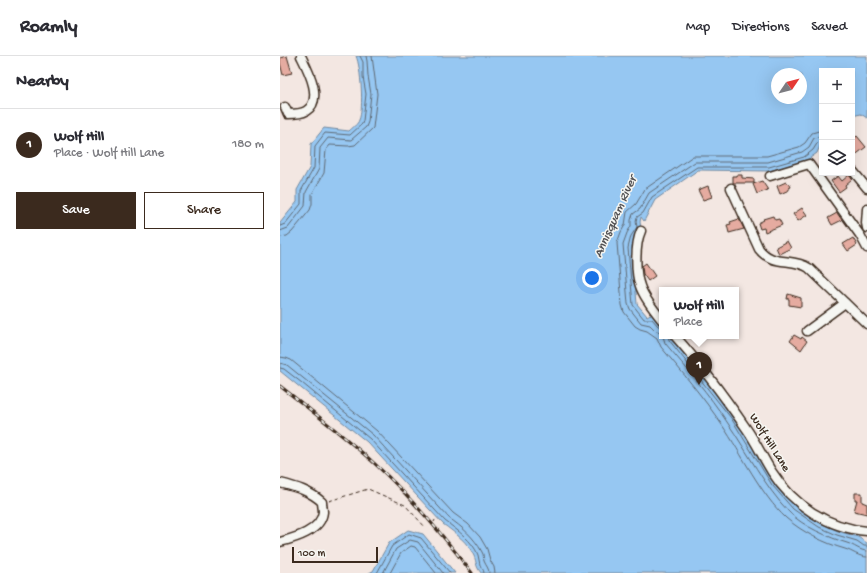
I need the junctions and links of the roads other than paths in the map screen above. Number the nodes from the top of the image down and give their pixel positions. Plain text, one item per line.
1 (301, 56) edge
2 (286, 107) dead end
3 (855, 173) edge
4 (770, 176) dead end
5 (732, 188) dead end
6 (867, 188) edge
7 (867, 209) edge
8 (867, 228) edge
9 (641, 231) dead end
10 (865, 245) edge
11 (845, 303) junction
12 (659, 316) edge
13 (867, 324) edge
14 (806, 331) dead end
15 (677, 339) edge
16 (280, 483) edge
17 (867, 531) edge
18 (280, 542) edge

1 - 2 street
3 - 6 street
4 - 10 street
5 - 11 street
7 - 8 street
8 - 10 street
9 - 12 street
11 - 13 street
11 - 14 street
15 - 17 street, Wolf Hill Lane
16 - 18 street

